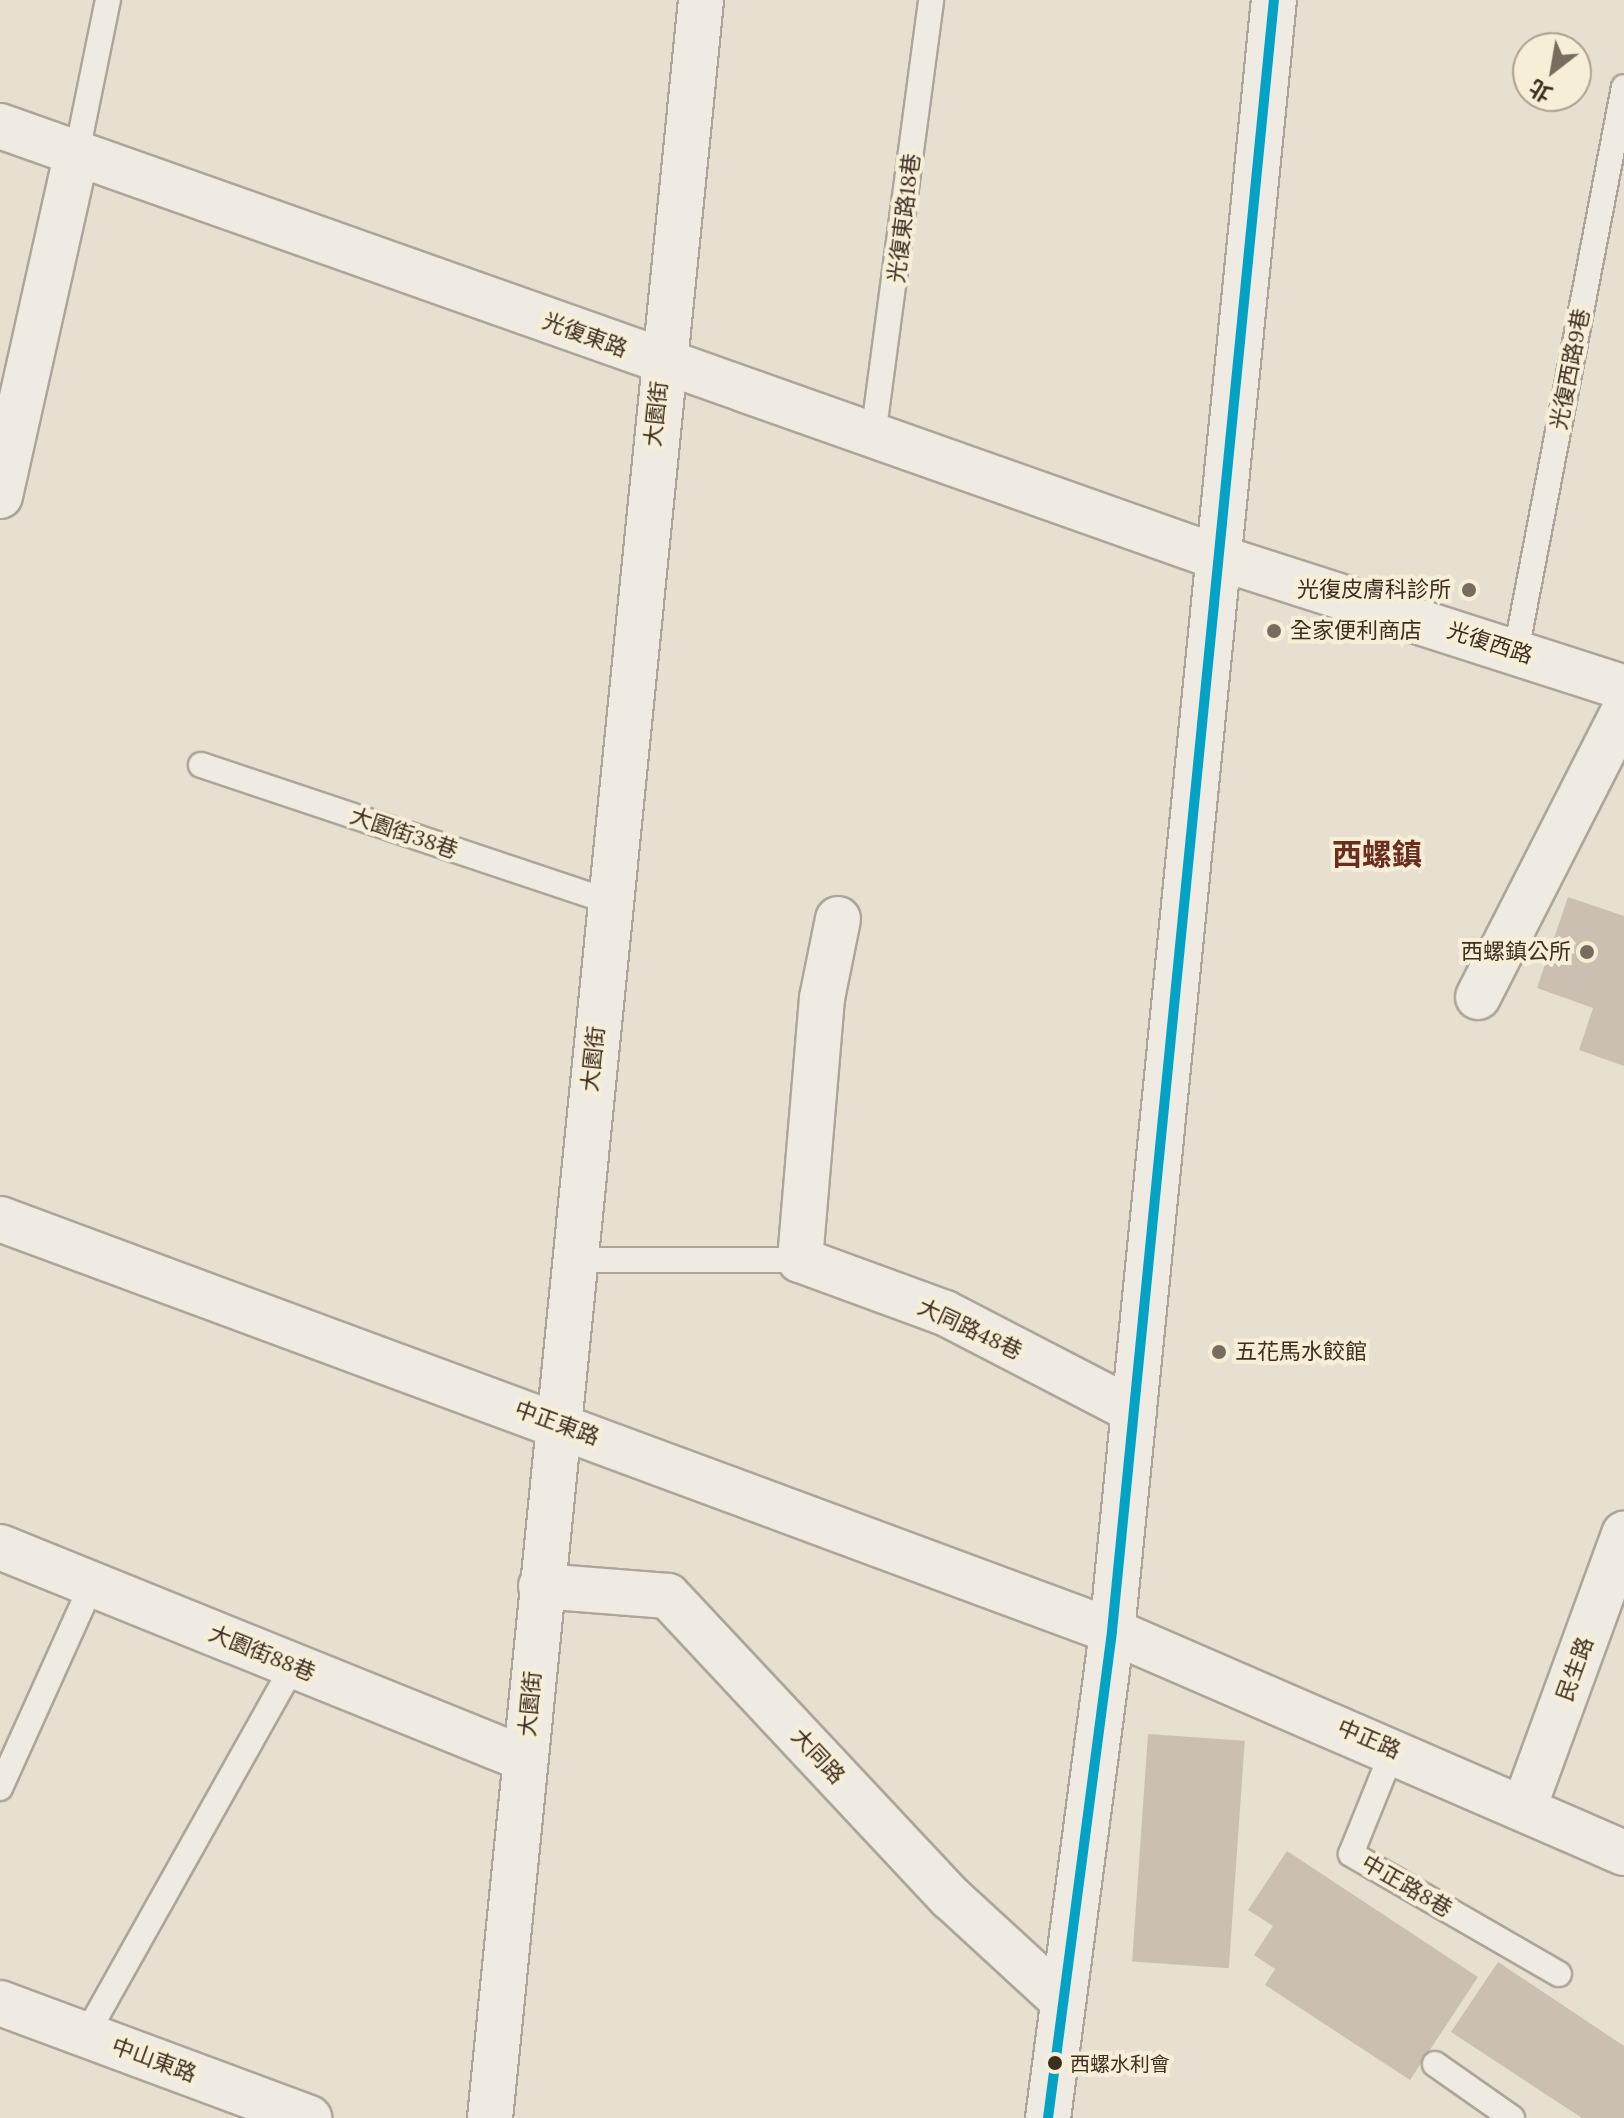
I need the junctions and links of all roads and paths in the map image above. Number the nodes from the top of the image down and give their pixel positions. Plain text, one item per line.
1 (108, 0) edge
2 (701, 0) edge
3 (931, 0) edge
4 (1274, 0) edge
5 (1624, 87) edge
6 (0, 126) edge
7 (77, 152) junction
8 (661, 362) junction
9 (873, 436) junction
10 (0, 496) edge
11 (1217, 557) junction
12 (1516, 651) junction
13 (1624, 688) edge
14 (1624, 710) edge
15 (201, 765) dead end
16 (608, 901) junction
17 (838, 919) dead end
18 (1478, 997) dead end
19 (0, 1219) edge
20 (573, 1260) junction
21 (800, 1260) junction
22 (1134, 1411) junction
23 (557, 1422) junction
24 (1624, 1534) edge
25 (0, 1547) edge
26 (92, 1584) junction
27 (541, 1586) junction
28 (1112, 1631) junction
29 (293, 1666) junction
30 (1393, 1750) junction
31 (525, 1759) junction
32 (0, 1788) edge
33 (1525, 1805) junction
34 (1624, 1853) edge
35 (1559, 1974) dead end
36 (1063, 2001) junction
37 (0, 2003) edge
38 (86, 2035) junction
39 (1435, 2064) dead end
40 (309, 2118) edge
41 (490, 2118) edge
42 (1048, 2118) edge
43 (1512, 2118) edge

1 - 7 lane
2 - 8 street, 大園街
3 - 9 lane, 光復東路18巷
4 - 11 street
5 - 12 lane, 光復西路9巷
6 - 7 street, 光復東路
7 - 8 street, 光復東路
7 - 10 street
8 - 9 street, 光復東路
8 - 16 street, 大園街
9 - 11 street, 光復東路
11 - 12 street, 光復西路
11 - 22 street
12 - 13 street, 光復西路
14 - 18 street
15 - 16 lane, 大園街38巷
16 - 20 street, 大園街
17 - 21 street
19 - 23 street, 中正東路
20 - 21 lane, 大同路48巷
20 - 23 street, 大園街
21 - 22 street, 大同路48巷
22 - 28 street
23 - 27 street, 大園街
23 - 28 street, 中正東路
24 - 33 street, 民生路
25 - 26 street, 大園街88巷
26 - 29 street, 大園街88巷
26 - 32 lane
27 - 31 street, 大園街
27 - 36 street, 大同路
28 - 30 street, 中正路
28 - 36 street
29 - 31 street, 大園街88巷
29 - 38 lane
30 - 33 street, 中正路
30 - 35 lane, 中正路8巷
31 - 41 street, 大園街
33 - 34 street, 中正路
36 - 42 street
37 - 38 street, 中山東路
38 - 40 street, 中山東路
39 - 43 lane

